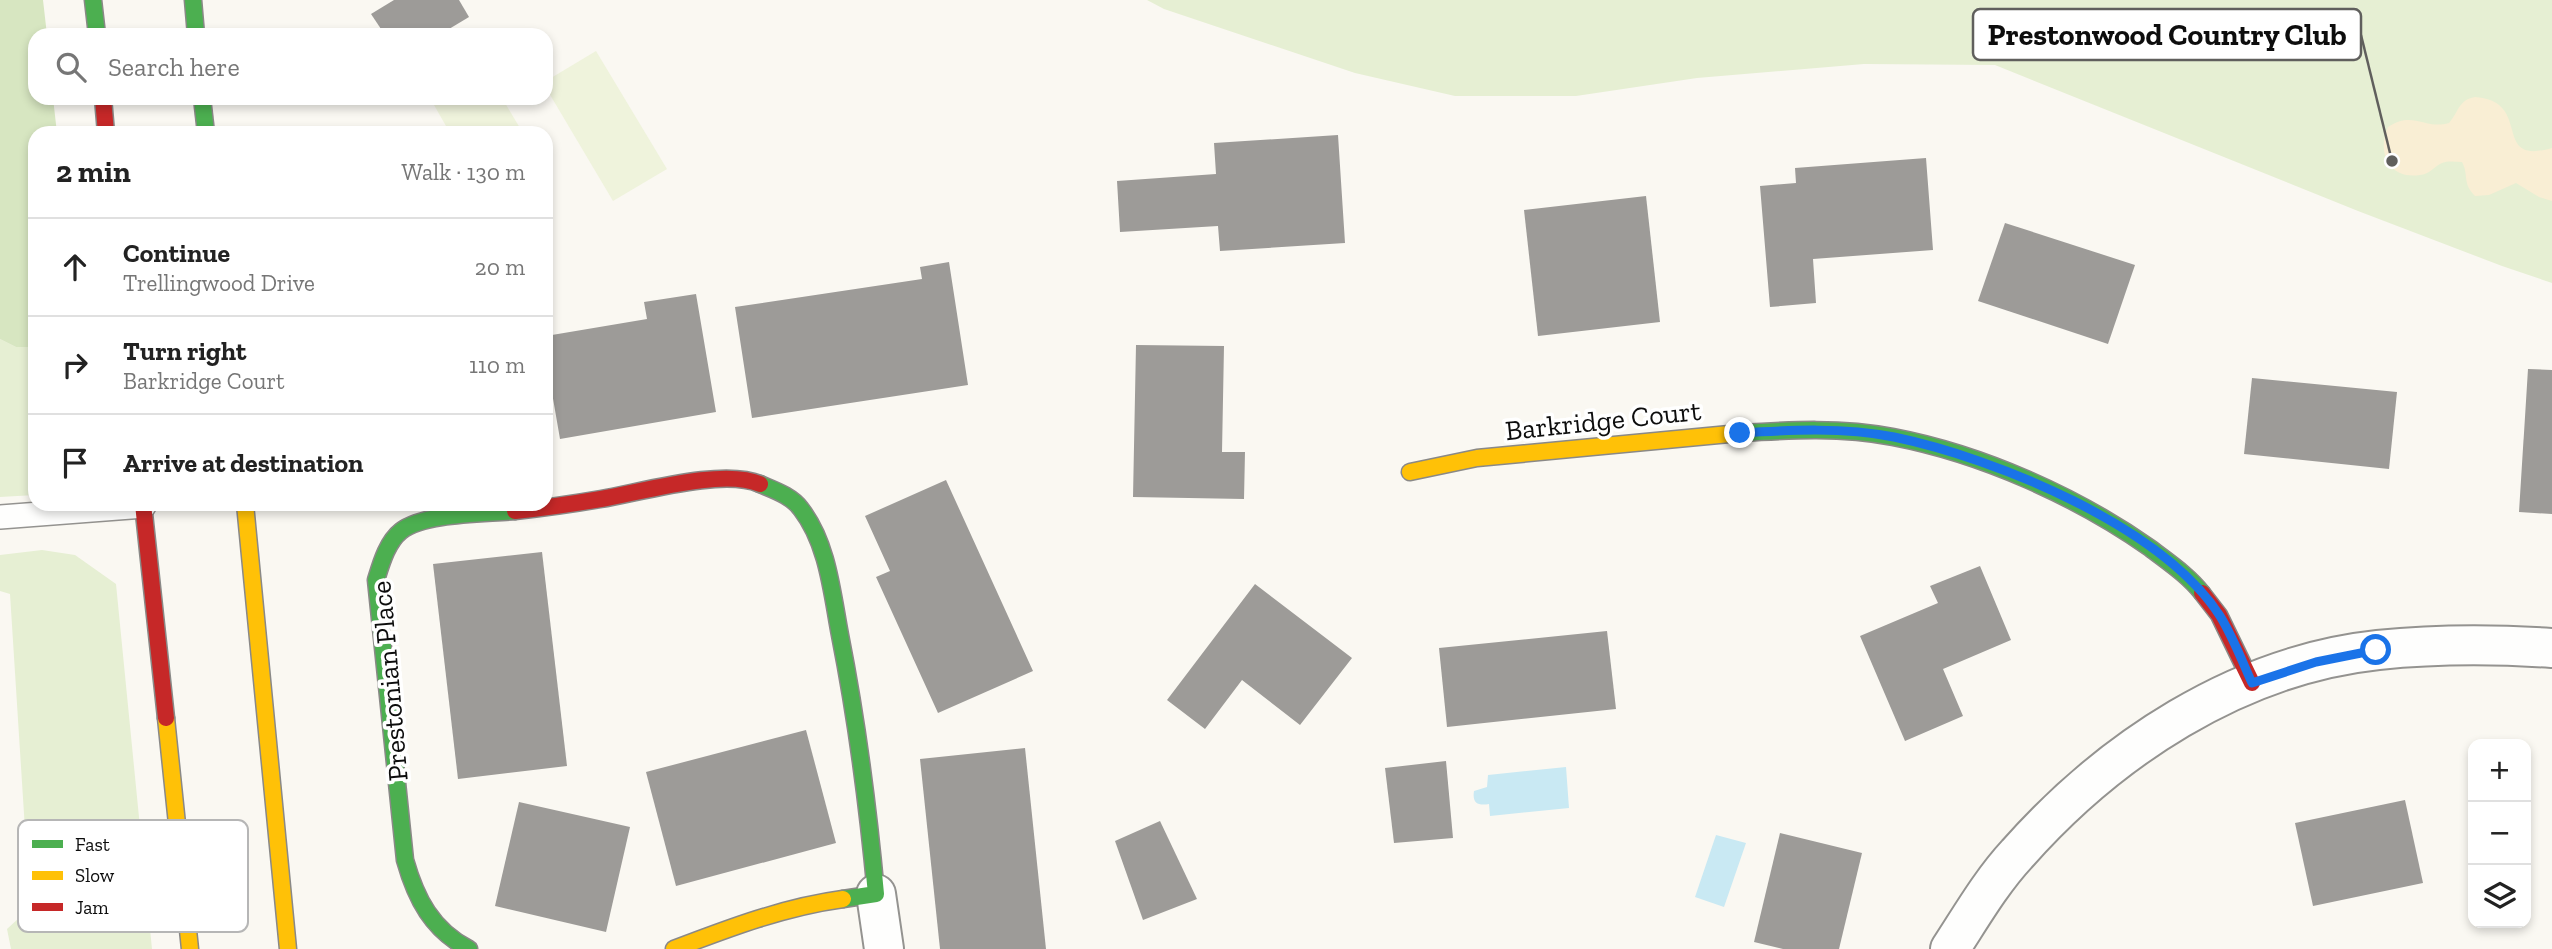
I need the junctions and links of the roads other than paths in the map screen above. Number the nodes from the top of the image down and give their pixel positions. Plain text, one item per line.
1 (93, 0) edge
2 (192, 0) edge
3 (96, 28) edge
4 (195, 28) edge
5 (104, 105) edge
6 (203, 105) edge
7 (105, 126) edge
8 (205, 126) edge
9 (1410, 472) dead end
10 (553, 507) edge
11 (72, 511) edge
12 (145, 511) edge
13 (245, 511) edge
14 (512, 511) edge
15 (0, 517) edge
16 (2552, 648) edge
17 (2252, 683) junction
18 (177, 820) edge
19 (876, 894) junction
20 (288, 949) edge
21 (469, 949) edge
22 (674, 949) edge
23 (884, 949) edge
24 (1950, 949) edge

1 - 3 street
2 - 4 street
5 - 7 street
6 - 8 street
9 - 17 street, Barkridge Court
10 - 19 street, Prestonian Place
11 - 15 lane
12 - 18 street
13 - 20 street
14 - 21 street, Prestonian Place
16 - 17 street
17 - 24 street
19 - 22 street
19 - 23 street, Prestonian Place

